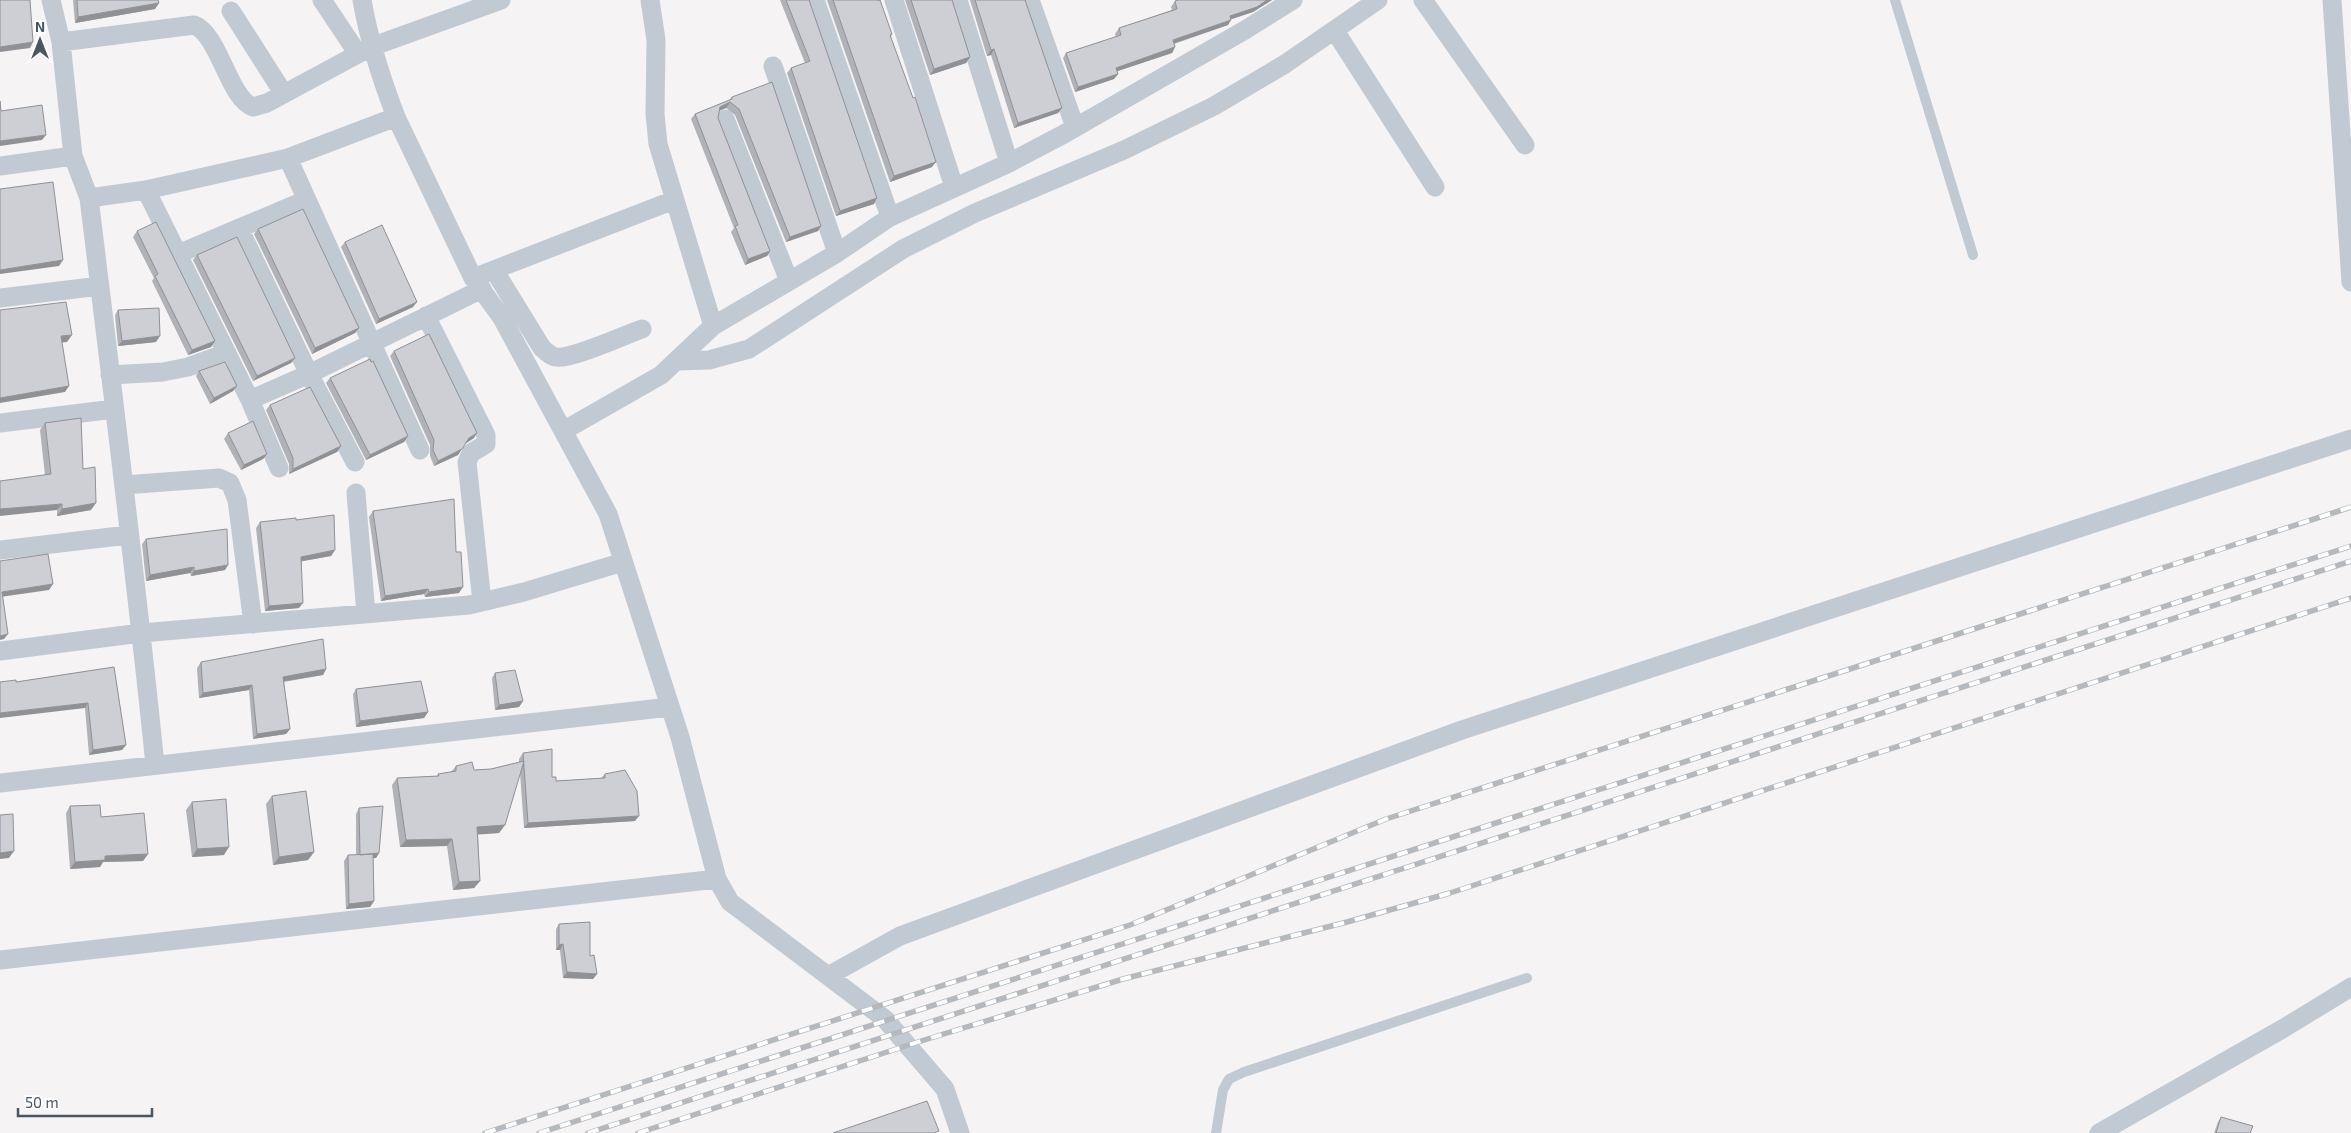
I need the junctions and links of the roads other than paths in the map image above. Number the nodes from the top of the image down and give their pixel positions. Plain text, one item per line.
1 (51, 0) edge
2 (322, 0) edge
3 (362, 0) edge
4 (501, 0) edge
5 (650, 0) edge
6 (814, 0) edge
7 (894, 0) edge
8 (958, 0) edge
9 (1030, 0) edge
10 (1293, 0) edge
11 (1378, 0) edge
12 (1423, 0) edge
13 (1895, 0) edge
14 (2332, 0) edge
15 (231, 11) dead end
16 (1335, 31) junction
17 (61, 42) junction
18 (365, 50) junction
19 (773, 66) dead end
20 (284, 94) junction
21 (396, 117) junction
22 (725, 119) dead end
23 (1076, 127) junction
24 (1525, 145) dead end
25 (73, 156) junction
26 (288, 158) junction
27 (1009, 163) junction
28 (0, 166) edge
29 (1435, 187) dead end
30 (954, 188) junction
31 (146, 190) junction
32 (89, 198) junction
33 (306, 200) junction
34 (674, 200) junction
35 (890, 217) junction
36 (239, 228) junction
37 (837, 253) junction
38 (178, 254) junction
39 (1973, 255) dead end
40 (494, 270) junction
41 (789, 281) junction
42 (2351, 282) edge
43 (478, 283) junction
44 (100, 286) junction
45 (0, 298) edge
46 (426, 316) junction
47 (713, 326) junction
48 (642, 328) dead end
49 (372, 343) junction
50 (227, 353) junction
51 (677, 361) junction
52 (309, 374) junction
53 (110, 375) junction
54 (250, 400) junction
55 (114, 409) junction
56 (0, 423) edge
57 (563, 431) junction
58 (2351, 439) edge
59 (420, 450) dead end
60 (355, 462) dead end
61 (279, 468) dead end
62 (124, 485) junction
63 (356, 494) dead end
64 (128, 535) junction
65 (0, 550) edge
66 (623, 562) junction
67 (482, 602) junction
68 (366, 614) junction
69 (253, 624) junction
70 (141, 633) junction
71 (0, 651) edge
72 (670, 707) junction
73 (155, 765) junction
74 (0, 783) edge
75 (717, 879) junction
76 (0, 960) edge
77 (828, 976) junction
78 (1527, 978) dead end
79 (2351, 987) edge
80 (960, 1133) edge
81 (1216, 1133) edge
82 (2099, 1133) edge

1 - 17 street
2 - 18 street
3 - 18 street
4 - 18 street
5 - 34 street
6 - 35 street
7 - 30 street
8 - 27 street
9 - 23 street
10 - 23 street
11 - 16 street
12 - 24 street
13 - 39 lane
14 - 42 street
15 - 20 street
16 - 29 street
16 - 51 street
17 - 20 street
17 - 25 street
18 - 20 street
18 - 21 street
19 - 37 street
21 - 26 street
21 - 43 street
22 - 41 street
23 - 27 street
25 - 28 street
25 - 32 street
26 - 31 street
26 - 33 street
27 - 30 street
30 - 35 street
31 - 32 street
31 - 38 street
32 - 44 street
33 - 36 street
33 - 49 street
34 - 40 street
34 - 47 street
35 - 37 street
36 - 38 street
36 - 52 street
37 - 41 street
38 - 50 street
40 - 43 street
40 - 48 street
41 - 47 street
43 - 46 street
43 - 57 street
44 - 45 street
44 - 53 street
46 - 49 street
46 - 67 street
47 - 51 street
49 - 52 street
49 - 59 street
50 - 53 street
50 - 54 street
51 - 57 street
52 - 54 street
52 - 60 street
53 - 55 street
54 - 61 street
55 - 56 street
55 - 62 street
57 - 66 street
58 - 77 street
62 - 64 street
62 - 69 street
63 - 68 street
64 - 65 street
64 - 70 street
66 - 67 street
66 - 72 street
67 - 68 street
68 - 69 street
69 - 70 street
70 - 71 street
70 - 73 street
72 - 73 street
72 - 75 street
73 - 74 street
75 - 76 street
75 - 77 street
77 - 80 street
78 - 81 lane
79 - 82 street

